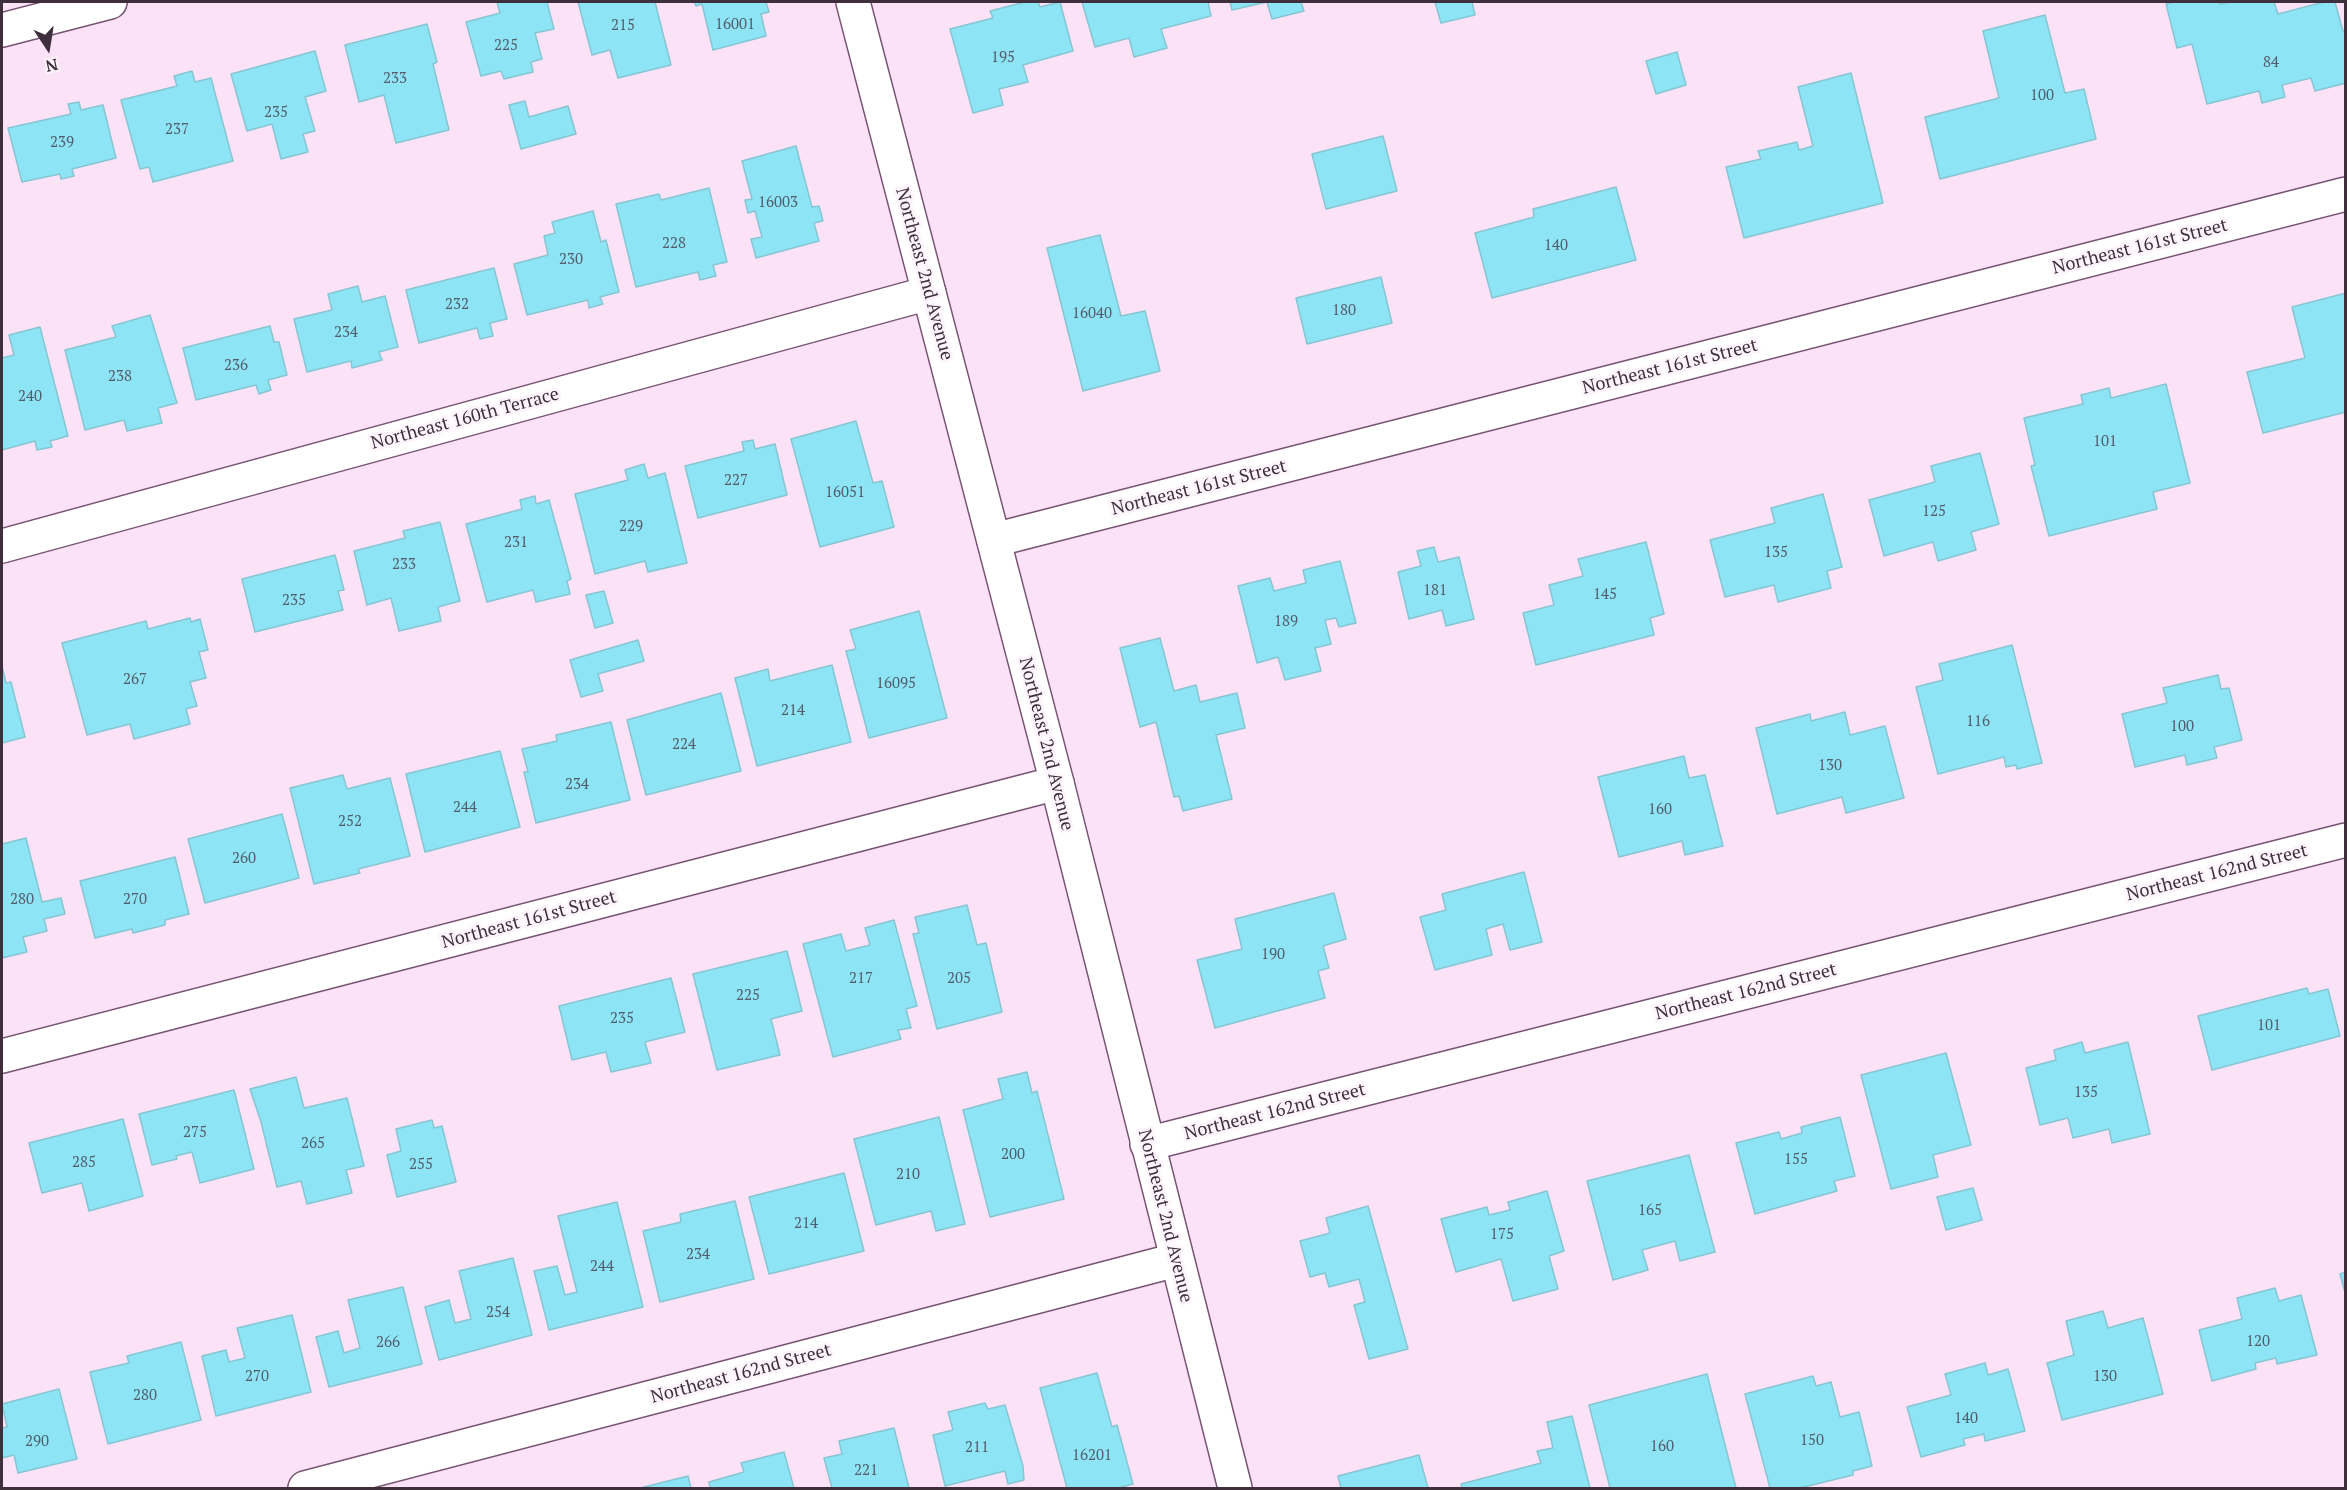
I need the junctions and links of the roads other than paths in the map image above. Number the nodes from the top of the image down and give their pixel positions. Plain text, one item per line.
1 (110, 2) edge
2 (853, 2) edge
3 (2, 30) edge
4 (2346, 194) edge
5 (929, 293) junction
6 (994, 540) junction
7 (2, 546) edge
8 (1057, 783) junction
9 (2346, 840) edge
10 (2, 1056) edge
11 (1147, 1144) junction
12 (1176, 1260) junction
13 (305, 1488) edge
14 (1235, 1488) edge

1 - 3 street
2 - 5 street, Northeast 2nd Avenue
4 - 6 street, Northeast 161st Street
5 - 6 street, Northeast 2nd Avenue
5 - 7 street, Northeast 160th Terrace
6 - 8 street, Northeast 2nd Avenue
8 - 10 street, Northeast 161st Street
8 - 11 street, Northeast 2nd Avenue
9 - 11 street, Northeast 162nd Street
11 - 12 street, Northeast 2nd Avenue
12 - 13 street, Northeast 162nd Street
12 - 14 street, Northeast 2nd Avenue

